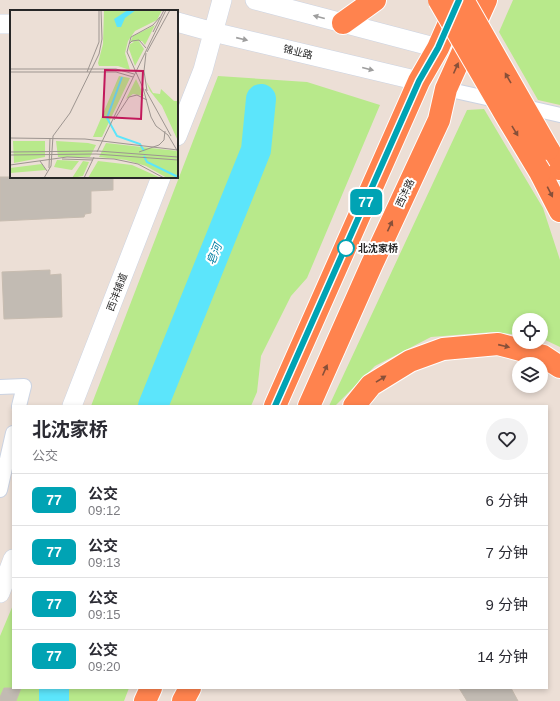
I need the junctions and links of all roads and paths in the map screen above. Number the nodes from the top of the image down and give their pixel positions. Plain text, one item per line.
1 (222, 0) edge
2 (255, 0) edge
3 (375, 0) edge
4 (440, 0) edge
5 (459, 0) edge
6 (463, 0) edge
7 (486, 0) edge
8 (178, 22) edge
9 (344, 23) junction
10 (213, 32) junction
11 (438, 48) junction
12 (419, 81) junction
13 (446, 89) junction
14 (560, 115) edge
15 (178, 133) edge
16 (550, 171) edge
17 (161, 178) edge
18 (560, 211) edge
19 (560, 367) edge
20 (0, 387) edge
21 (19, 405) edge
22 (72, 405) edge
23 (275, 405) edge
24 (309, 405) edge
25 (355, 405) edge
26 (12, 437) edge
27 (0, 490) edge
28 (12, 562) edge
29 (0, 593) edge
30 (151, 689) edge
31 (184, 689) edge
32 (189, 689) edge
33 (145, 701) edge
34 (178, 701) edge
35 (183, 701) edge

1 - 10 main road
9 -> 2 main road
3 - 9 highway
4 -> 16 highway, bridge
5 - 11 highway
16 -> 6 highway, bridge
13 -> 7 highway, 西沣路
8 - 10 main road, 锦业路
9 - 11 main road
10 -> 12 main road, 锦业路
10 - 15 main road
11 - 12 highway
12 - 23 highway
13 - 14 street
24 -> 13 highway, 西沣路
16 -> 18 highway
17 - 22 main road, 西沣辅道
25 -> 19 highway
20 - 21 street
26 - 27 street
28 - 29 main road
30 - 33 highway
31 - 34 highway
32 - 35 highway

